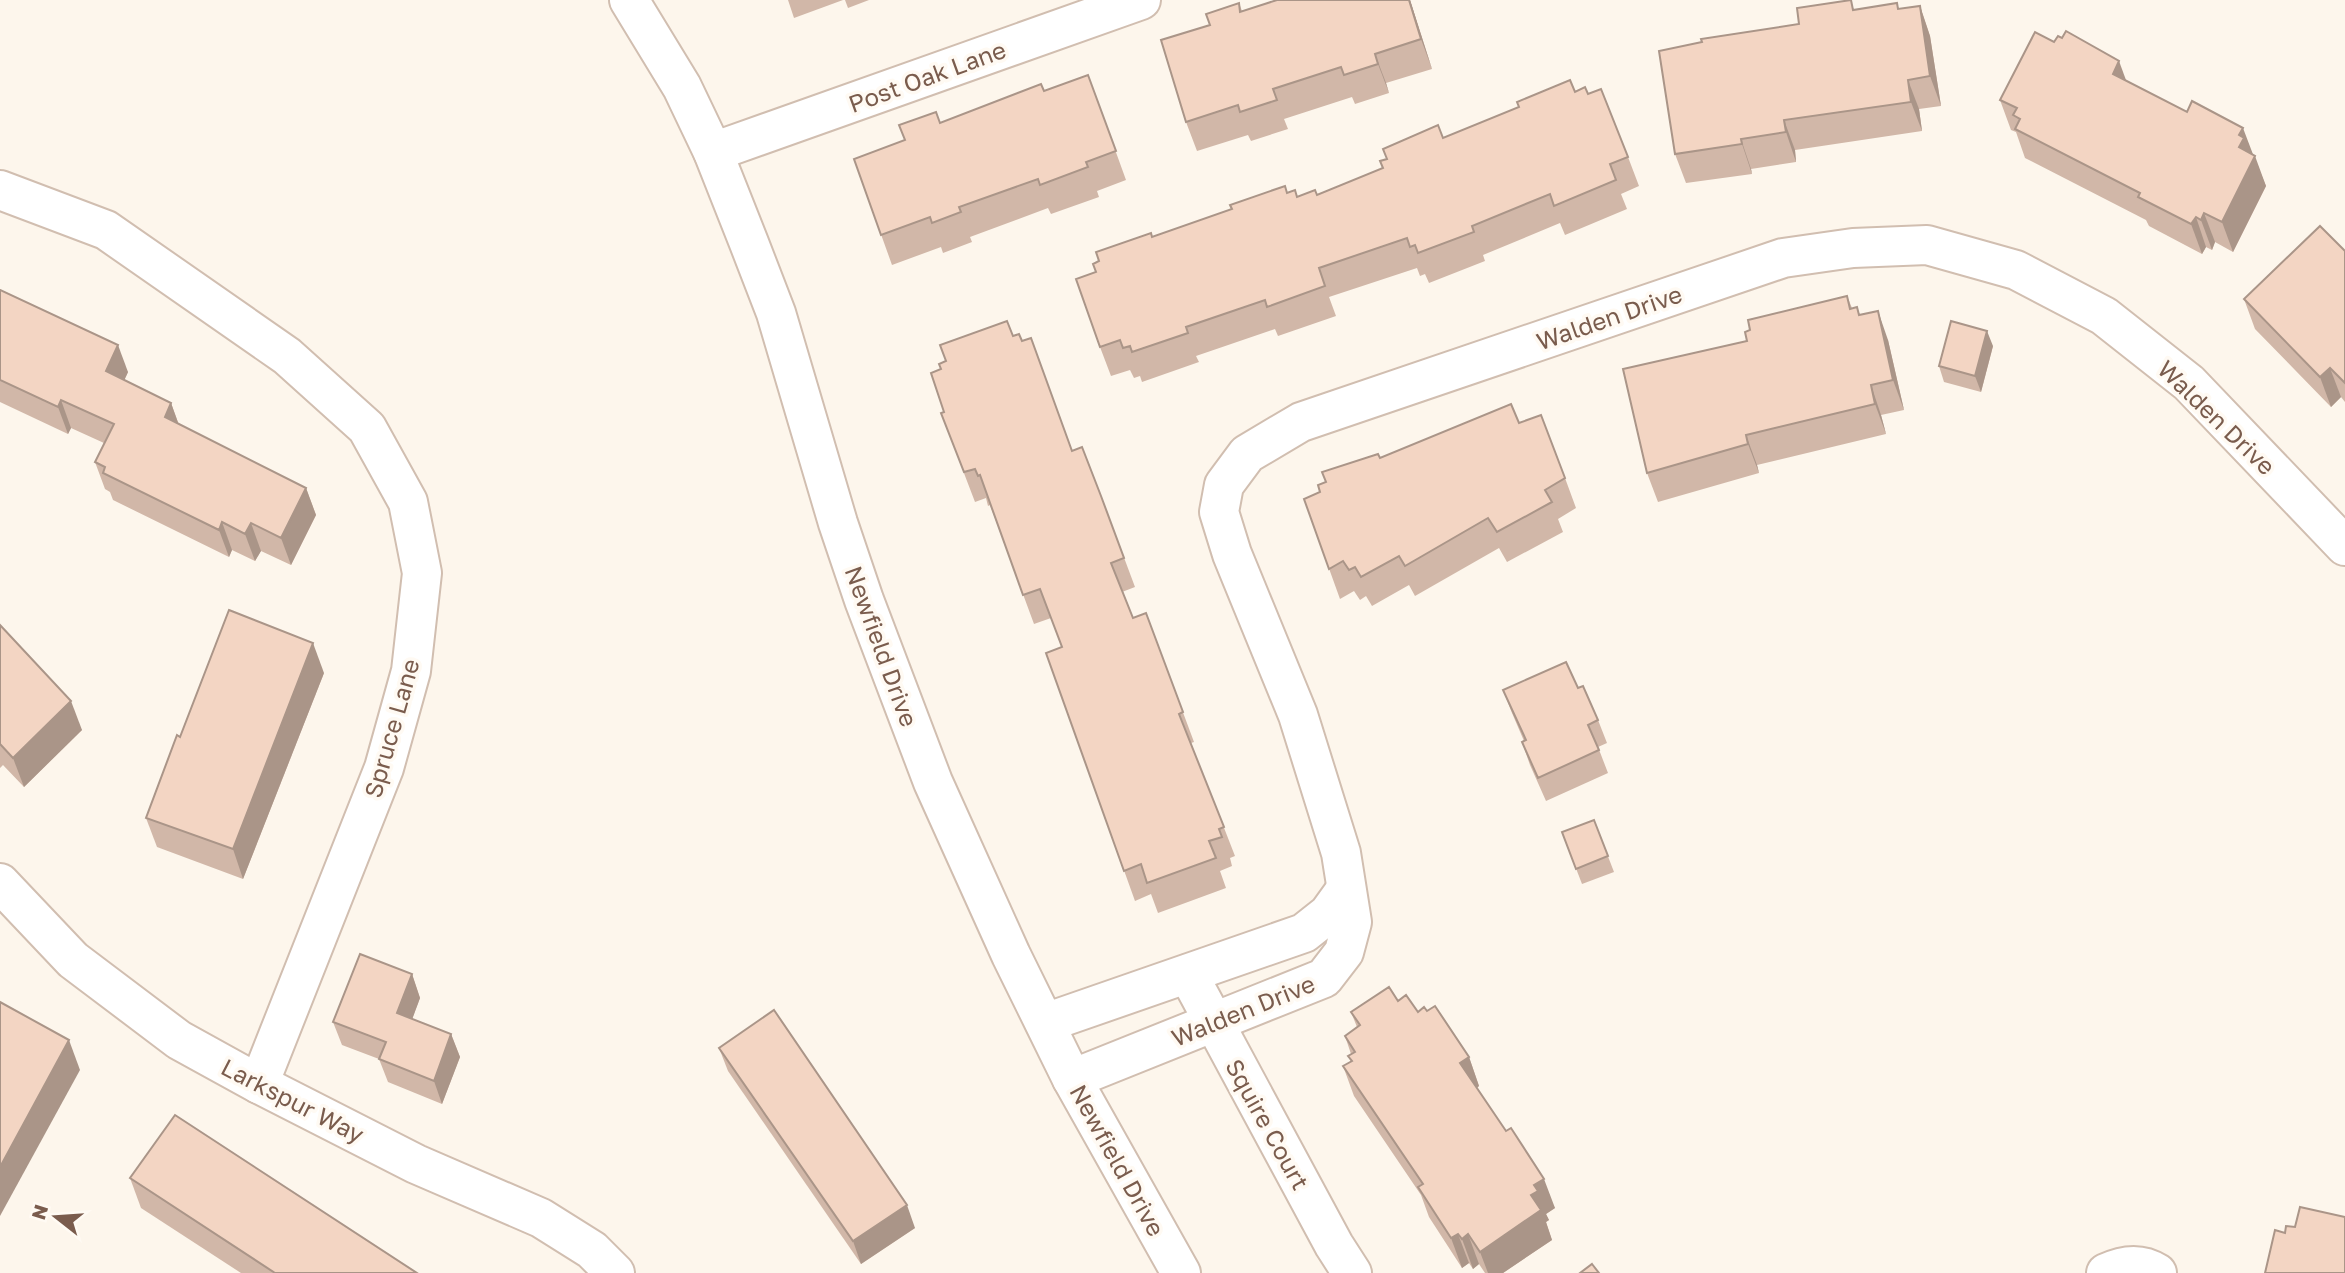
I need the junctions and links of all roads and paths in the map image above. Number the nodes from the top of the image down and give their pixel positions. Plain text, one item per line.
1 (629, 0) edge
2 (1140, 0) edge
3 (713, 152) junction
4 (0, 190) edge
5 (2345, 546) edge
6 (0, 883) edge
7 (1346, 889) junction
8 (1188, 974) junction
9 (1045, 1023) junction
10 (1212, 1023) junction
11 (1072, 1079) junction
12 (259, 1084) junction
13 (615, 1273) edge
14 (1181, 1273) edge
15 (1352, 1273) edge
16 (2106, 1273) edge
17 (2157, 1273) edge

1 - 3 street, Newfield Drive
2 - 3 street, Post Oak Lane
3 - 9 street, Newfield Drive
4 - 12 street, Spruce Lane
5 - 7 street, Walden Drive
6 - 12 street, Larkspur Way
7 - 8 street, Walden Drive
7 - 10 street, Walden Drive
8 - 9 street, Walden Drive
8 - 10 street, Squire Court
9 - 11 street, Newfield Drive
10 - 11 street, Walden Drive
10 - 15 street, Squire Court
11 - 14 street, Newfield Drive
12 - 13 street, Larkspur Way
16 - 17 street

